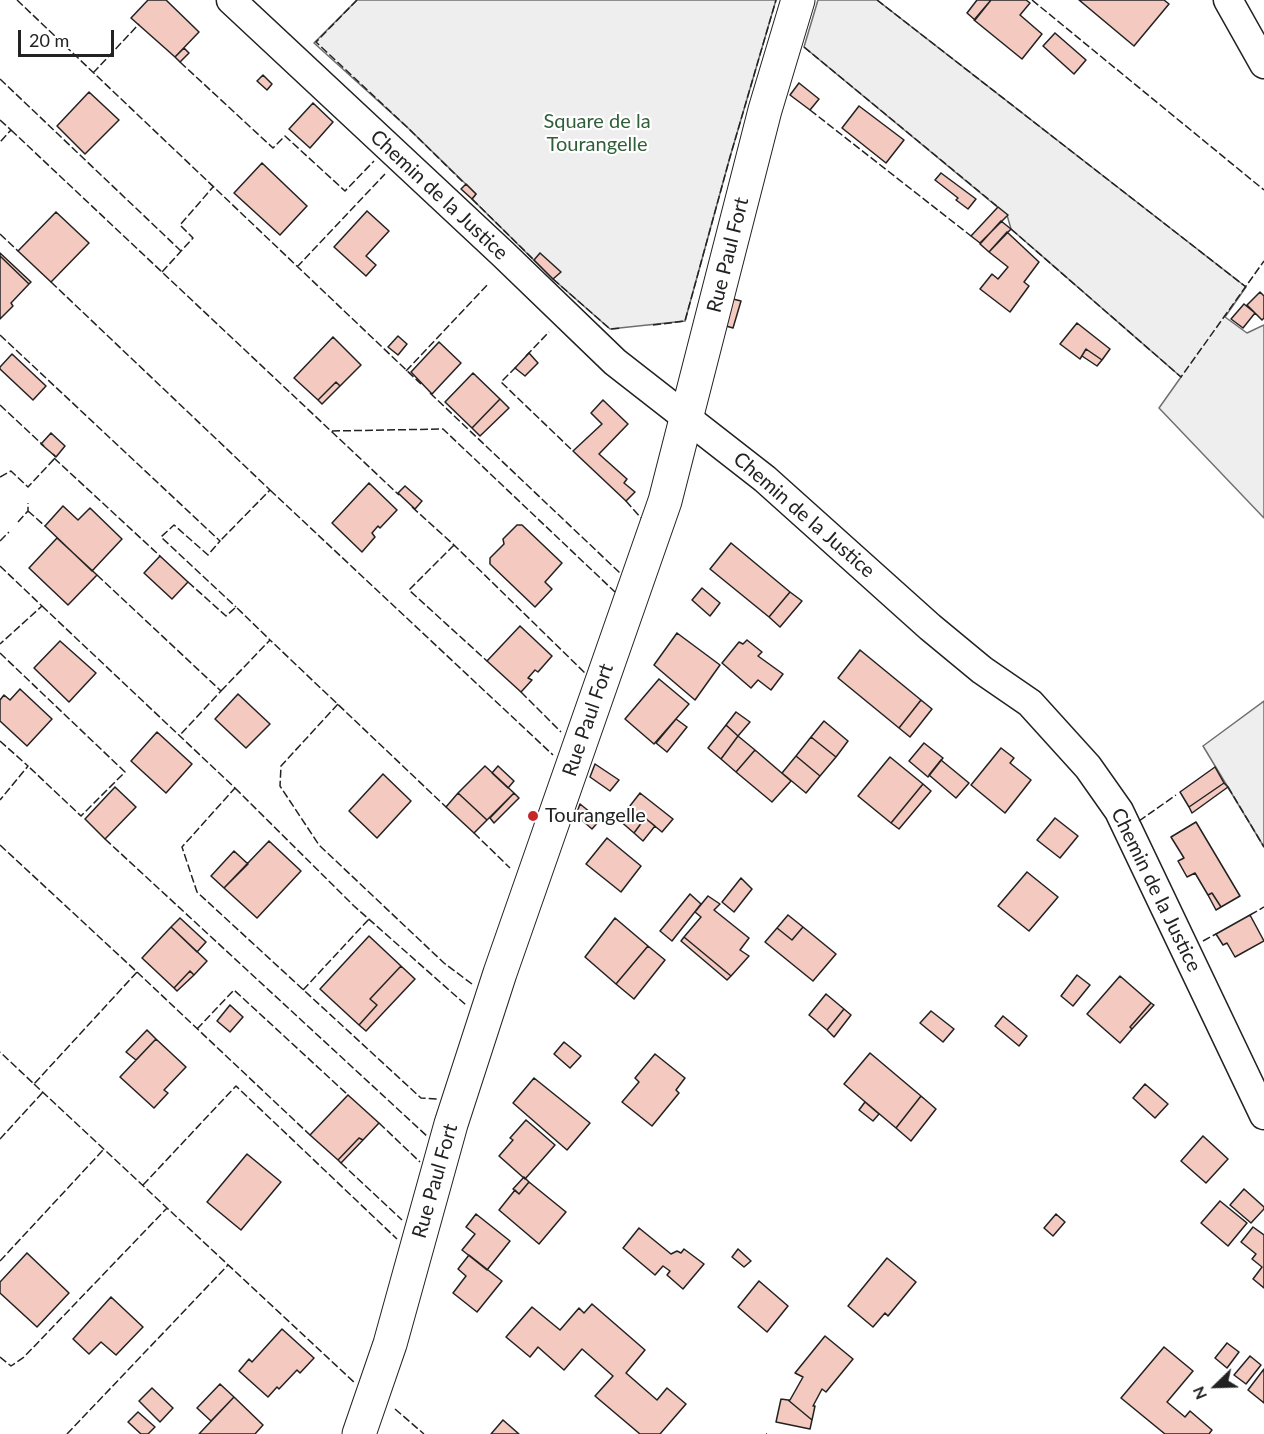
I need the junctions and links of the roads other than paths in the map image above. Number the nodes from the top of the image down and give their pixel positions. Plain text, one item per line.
1 (231, 0) edge
2 (798, 0) edge
3 (1228, 0) edge
4 (1264, 64) edge
5 (686, 417) junction
6 (1264, 1115) edge
7 (358, 1434) edge

1 - 5 street, Chemin de la Justice
2 - 5 street, Rue Paul Fort
3 - 4 street
5 - 6 street, Chemin de la Justice
5 - 7 street, Rue Paul Fort

